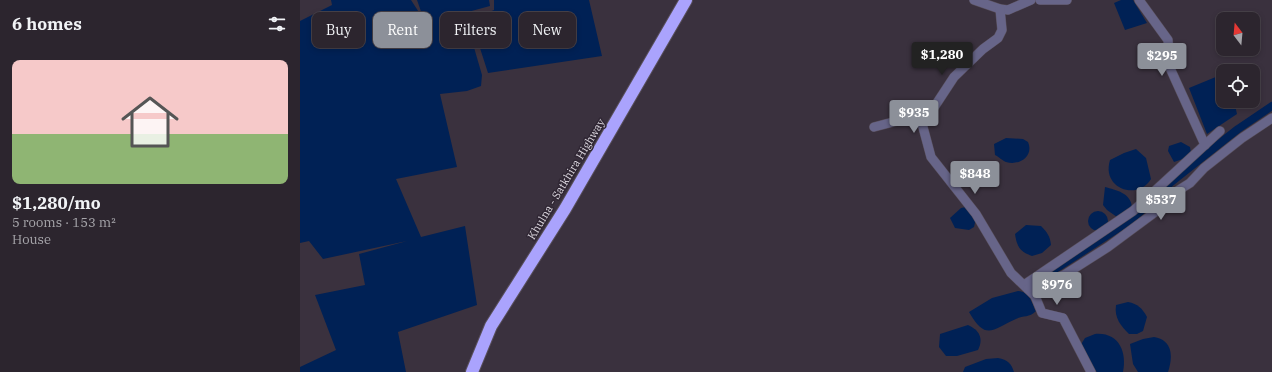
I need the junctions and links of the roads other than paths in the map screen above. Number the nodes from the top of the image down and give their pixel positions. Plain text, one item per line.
1 (686, 0) edge
2 (974, 0) edge
3 (1031, 0) edge
4 (1040, 0) edge
5 (1067, 0) edge
6 (1139, 0) edge
7 (1000, 9) junction
8 (920, 116) junction
9 (1272, 118) edge
10 (874, 127) dead end
11 (1220, 131) dead end
12 (1205, 145) junction
13 (1026, 287) junction
14 (472, 372) edge
15 (1091, 372) edge

1 - 14 highway, Khulna - Satkhira Highway
2 - 7 street
3 - 7 street
4 - 5 street
6 - 12 street
7 - 8 street
8 - 10 street
8 - 13 street
9 - 13 street
11 - 12 street
12 - 13 street
13 - 15 street

